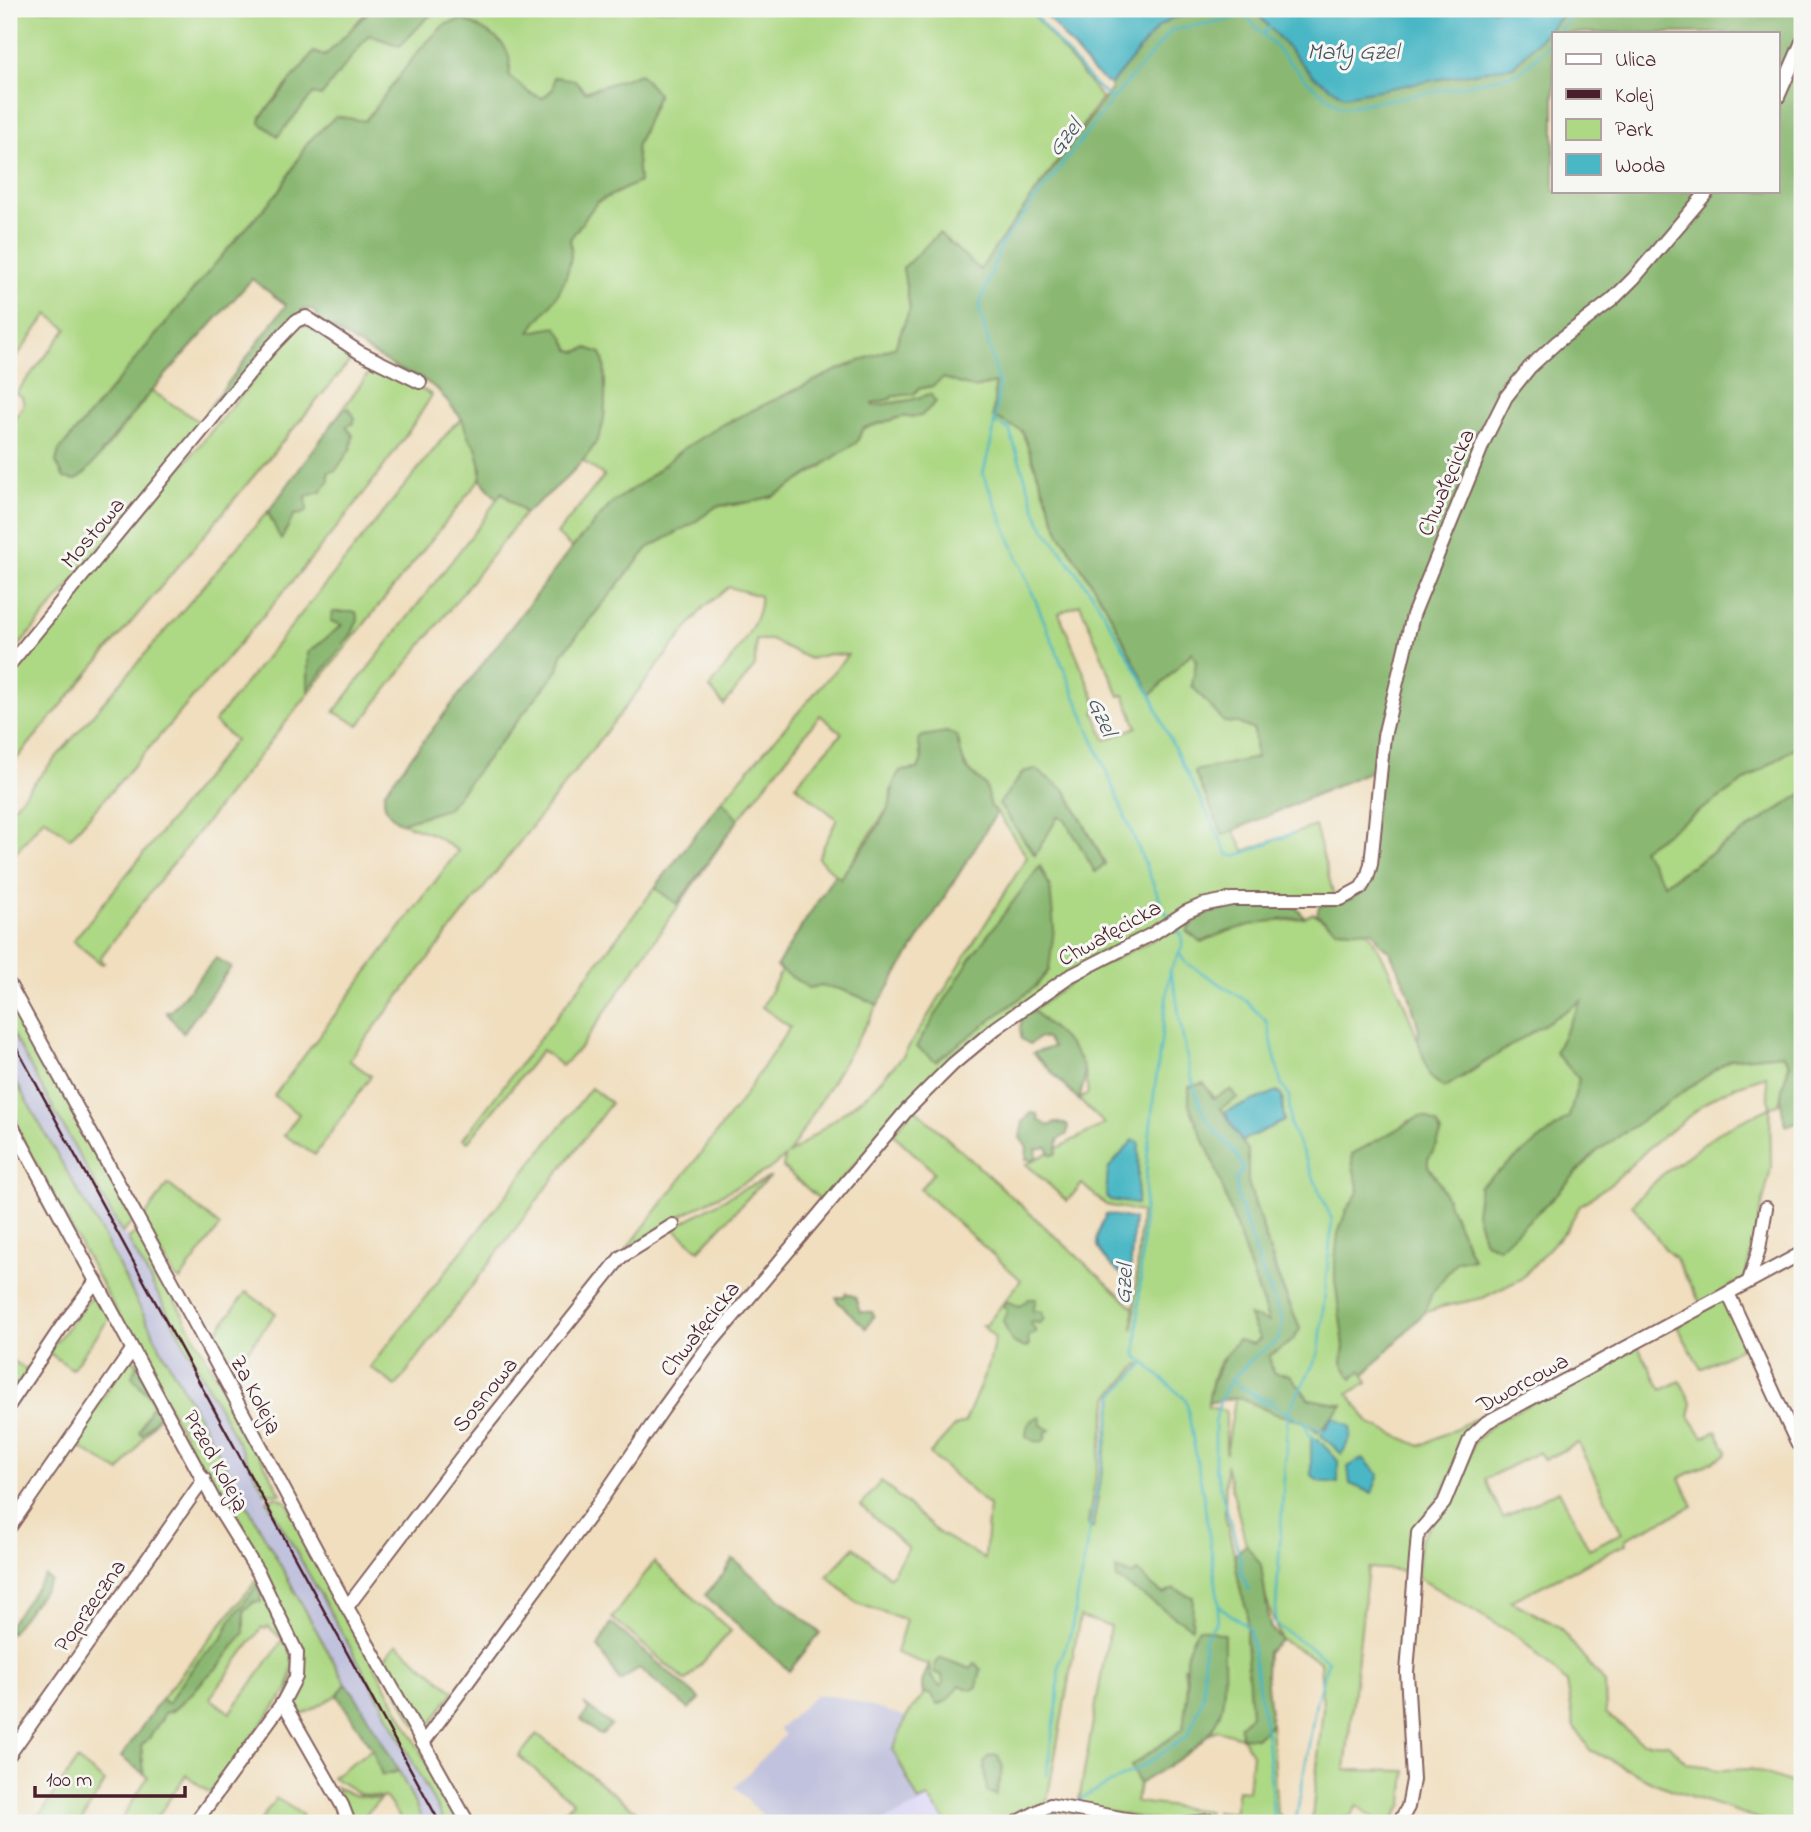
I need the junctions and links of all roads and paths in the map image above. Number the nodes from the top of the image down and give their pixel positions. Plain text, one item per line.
1 (1802, 42) edge
2 (1780, 92) edge
3 (1707, 192) edge
4 (420, 382) dead end
5 (9, 665) edge
6 (9, 984) edge
7 (9, 1120) edge
8 (18, 1136) junction
9 (9, 1150) edge
10 (1766, 1208) dead end
11 (673, 1225) dead end
12 (1802, 1253) edge
13 (96, 1281) junction
14 (1749, 1281) junction
15 (1728, 1293) junction
16 (132, 1350) junction
17 (9, 1405) edge
18 (1802, 1448) edge
19 (204, 1479) junction
20 (9, 1528) edge
21 (347, 1608) junction
22 (284, 1702) junction
23 (423, 1743) junction
24 (9, 1755) edge
25 (195, 1823) edge
26 (349, 1823) edge
27 (468, 1823) edge
28 (1017, 1823) edge
29 (1148, 1823) edge
30 (1187, 1823) edge
31 (1224, 1823) edge
32 (1399, 1823) edge

1 - 2 street
3 - 23 street, Chwałęcicka
4 - 5 street, Mostowa
6 - 21 street, Za Koleją
7 - 8 street, Przed Koleją
8 - 9 street
8 - 13 street, Przed Koleją
10 - 14 street
11 - 21 street, Sosnowa
12 - 14 street, Dworcowa
13 - 16 street, Przed Koleją
13 - 17 street
14 - 15 street, Dworcowa
15 - 18 street
15 - 32 street, Dworcowa
16 - 19 street, Przed Koleją
16 - 20 street
19 - 22 street, Przed Koleją
19 - 24 street, Poprzeczna
21 - 23 street, Za Koleją
22 - 25 street
22 - 26 street
23 - 27 street, Za Koleją
28 - 29 street
30 - 31 street

